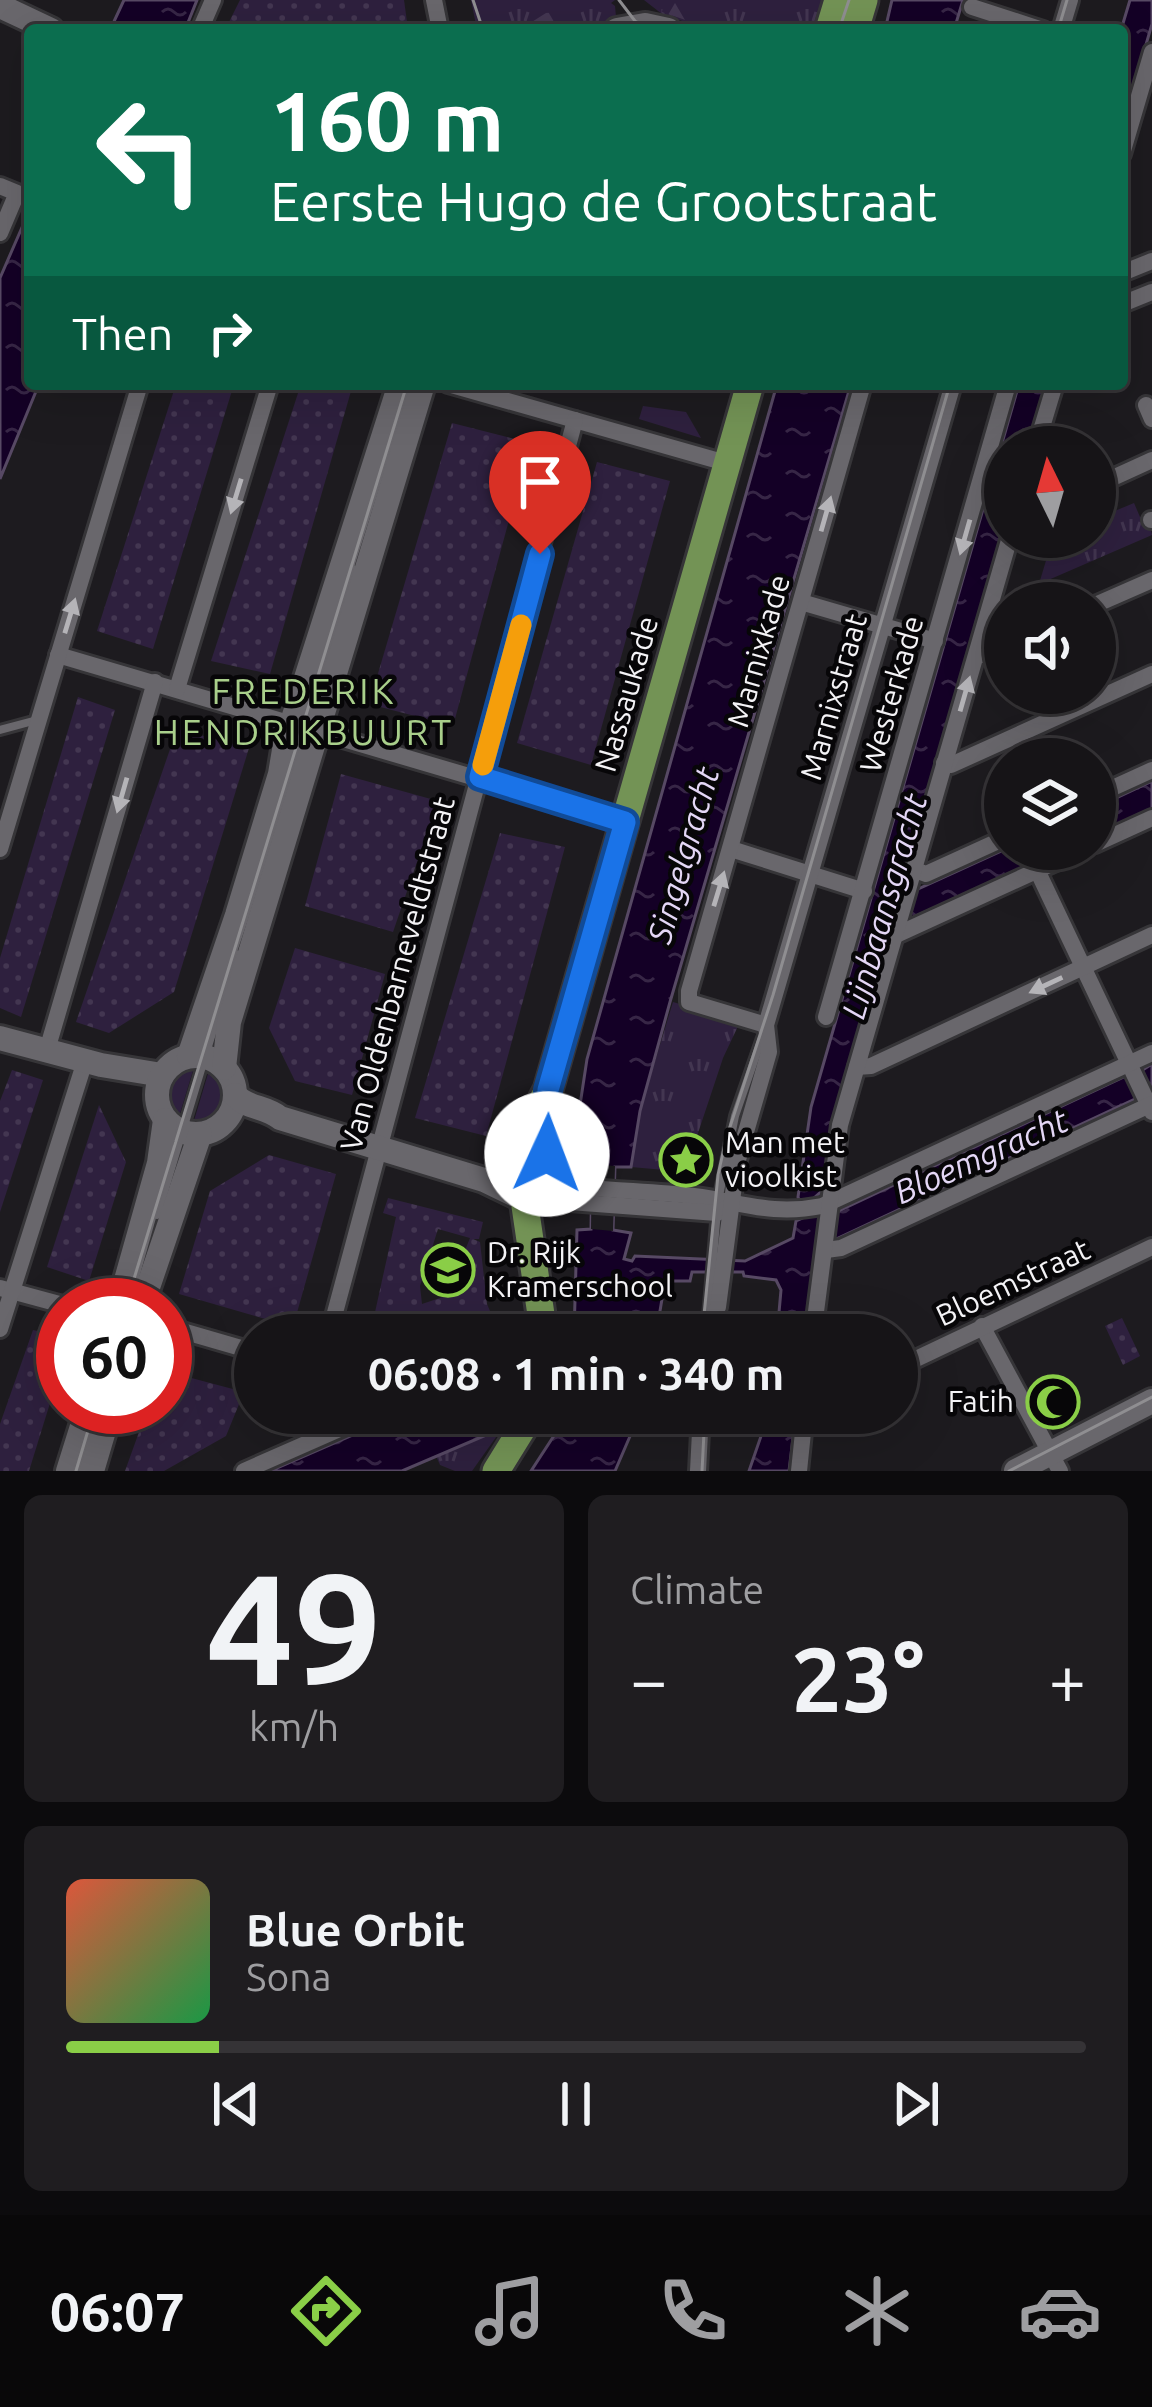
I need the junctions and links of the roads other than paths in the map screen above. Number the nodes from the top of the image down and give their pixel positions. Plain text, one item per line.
1 (973, 4) edge
2 (0, 6) edge
3 (38, 24) edge
4 (1027, 24) edge
5 (1152, 52) edge
6 (1128, 134) edge
7 (0, 186) edge
8 (0, 232) edge
9 (138, 390) edge
10 (268, 390) edge
11 (398, 390) edge
12 (407, 390) edge
13 (421, 390) edge
14 (469, 390) edge
15 (748, 390) edge
16 (861, 390) edge
17 (950, 390) edge
18 (1006, 390) edge
19 (1053, 390) edge
20 (575, 420) junction
21 (1042, 426) edge
22 (1152, 460) edge
23 (726, 464) junction
24 (1116, 476) edge
25 (1004, 558) edge
26 (1152, 580) edge
27 (1116, 596) edge
28 (801, 602) junction
29 (883, 626) junction
30 (935, 641) junction
31 (976, 653) junction
32 (58, 655) junction
33 (984, 655) edge
34 (1152, 674) edge
35 (154, 682) junction
36 (177, 689) junction
37 (38, 720) junction
38 (306, 728) junction
39 (0, 730) edge
40 (944, 764) junction
41 (1152, 770) edge
42 (480, 777) junction
43 (1116, 786) edge
44 (1152, 818) edge
45 (625, 822) junction
46 (1116, 834) edge
47 (984, 848) edge
48 (0, 849) edge
49 (731, 849) junction
50 (1037, 870) joint
51 (811, 874) junction
52 (912, 879) junction
53 (864, 891) junction
54 (896, 929) junction
55 (1152, 935) edge
56 (1084, 968) junction
57 (826, 1017) dead end
58 (766, 1025) junction
59 (0, 1038) edge
60 (47, 1050) junction
61 (1152, 1053) edge
62 (206, 1060) junction
63 (93, 1063) junction
64 (1131, 1066) junction
65 (856, 1067) junction
66 (159, 1084) junction
67 (1149, 1104) edge
68 (231, 1106) junction
69 (182, 1129) junction
70 (379, 1147) junction
71 (536, 1190) junction
72 (614, 1198) junction
73 (722, 1207) junction
74 (819, 1210) junction
75 (826, 1247) junction
76 (1152, 1247) edge
77 (127, 1278) edge
78 (137, 1278) edge
79 (148, 1278) edge
80 (6, 1290) edge
81 (36, 1298) edge
82 (335, 1314) edge
83 (545, 1314) edge
84 (714, 1314) edge
85 (816, 1314) edge
86 (982, 1326) junction
87 (0, 1329) edge
88 (192, 1334) edge
89 (234, 1346) edge
90 (918, 1358) edge
91 (1152, 1401) edge
92 (80, 1434) edge
93 (90, 1434) edge
94 (103, 1434) edge
95 (328, 1434) edge
96 (519, 1434) edge
97 (700, 1434) edge
98 (803, 1434) edge
99 (1055, 1462) edge
100 (68, 1471) edge
101 (79, 1471) edge
102 (92, 1471) edge
103 (244, 1471) edge
104 (496, 1471) edge
105 (698, 1471) edge
106 (799, 1471) edge
107 (1016, 1471) edge

1 - 4 street
2 - 3 street
5 - 6 street
7 - 8 street
32 -> 9 street
10 -> 36 street
11 - 38 street
12 - 38 lane
13 - 38 street
14 - 20 street
15 - 23 main road, Nassaukade
28 -> 16 street, Marnixkade
17 - 29 street, Marnixstraat
18 -> 30 street, Westerkade
19 - 21 street
20 - 23 street
20 - 42 street, Van Oldenbarneveldtstraat
22 - 24 street
23 - 45 main road, Nassaukade
25 - 31 street
26 - 27 street
28 - 29 street
28 - 49 street, Marnixkade
29 - 30 street
29 - 51 street, Marnixstraat
30 - 53 street, Westerkade
31 - 33 street
40 -> 31 street
32 - 35 street
32 - 37 street
34 - 40 street
35 - 36 street
35 -> 60 street
36 - 38 street
37 - 39 lane
37 - 48 street
38 - 42 street
38 - 62 street
38 - 62 street
40 - 52 street
41 - 43 street
42 - 45 street
42 - 70 street, Van Oldenbarneveldtstraat
44 - 46 street
45 - 71 main road, Nassaukade
47 - 52 street
49 - 51 street
58 -> 49 street, Marnixkade
50 - 54 street
50 - 56 street
51 - 53 street
51 - 58 street, Marnixstraat
52 - 54 street
53 - 57 street, Westerkade
54 - 65 street
55 - 56 street
56 - 64 street
56 -> 65 street
58 - 73 street, Marnixstraat
59 - 60 street
60 - 63 street
61 - 64 street
62 - 66 street
62 - 68 street
62 - 69 lane
63 - 66 street
63 - 80 street
64 - 67 street
64 - 74 street
65 - 74 street
66 - 69 street
67 - 75 street
68 - 69 street
68 - 70 street
69 - 77 street
69 - 78 lane
69 - 79 street
70 - 71 street
70 - 82 street, Van Oldenbarneveldtstraat
71 - 72 street
71 - 83 main road, Nassaukade
72 - 73 street
72 - 73 street
73 - 74 street
73 - 84 street, Marnixstraat
74 - 75 street
75 - 85 street
76 - 86 street, Bloemstraat
80 - 81 street
80 - 87 street
86 - 90 street, Bloemstraat
86 - 99 street
88 - 89 street
91 - 99 street
92 - 100 street
93 - 101 lane
94 - 102 street
95 - 103 street
96 - 104 main road
97 - 105 street
98 - 106 street
99 - 107 street

